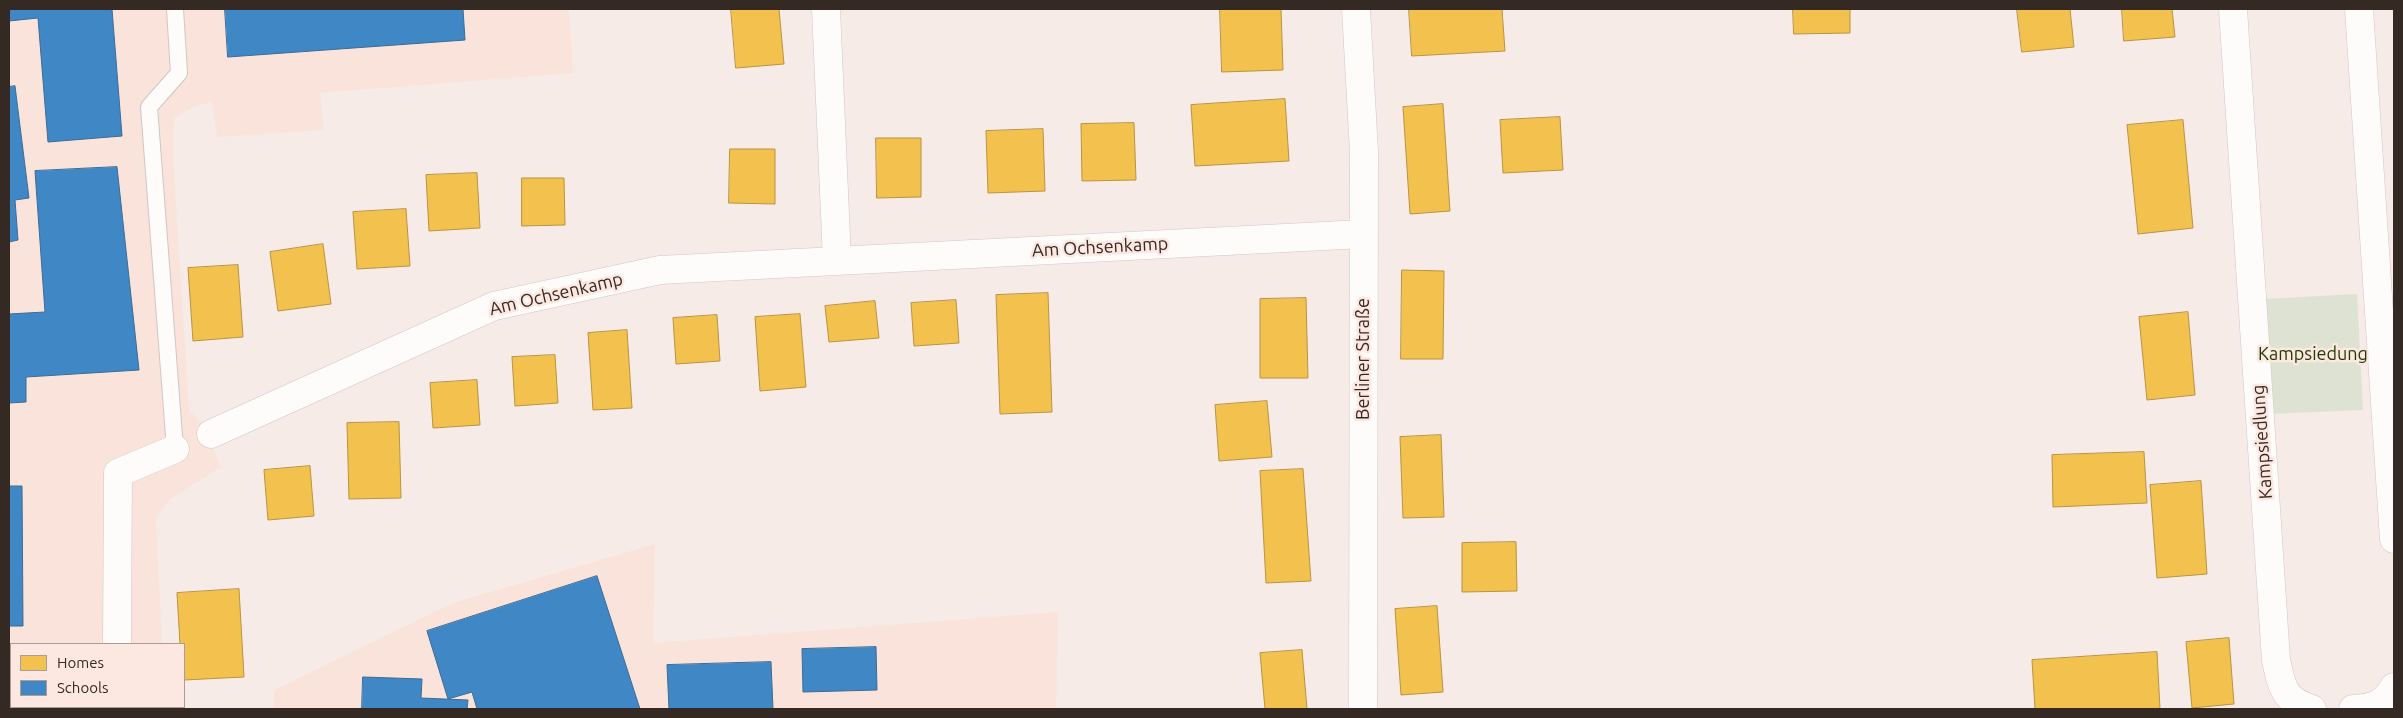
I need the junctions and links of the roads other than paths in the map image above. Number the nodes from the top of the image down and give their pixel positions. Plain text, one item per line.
1 (175, 9) edge
2 (826, 9) edge
3 (1356, 9) edge
4 (2233, 9) edge
5 (2359, 9) edge
6 (1363, 234) junction
7 (837, 260) junction
8 (211, 434) dead end
9 (175, 449) joint
10 (2394, 540) edge
11 (118, 643) edge
12 (2394, 687) edge
13 (1363, 709) edge
14 (2312, 709) edge
15 (2352, 709) edge

1 - 9 lane
2 - 7 street
3 - 6 street, Berliner Straße
4 - 14 street, Kampsiedlung
5 - 10 street
6 - 7 street, Am Ochsenkamp
6 - 13 street, Berliner Straße
7 - 8 street, Am Ochsenkamp
9 - 11 street
12 - 15 street

